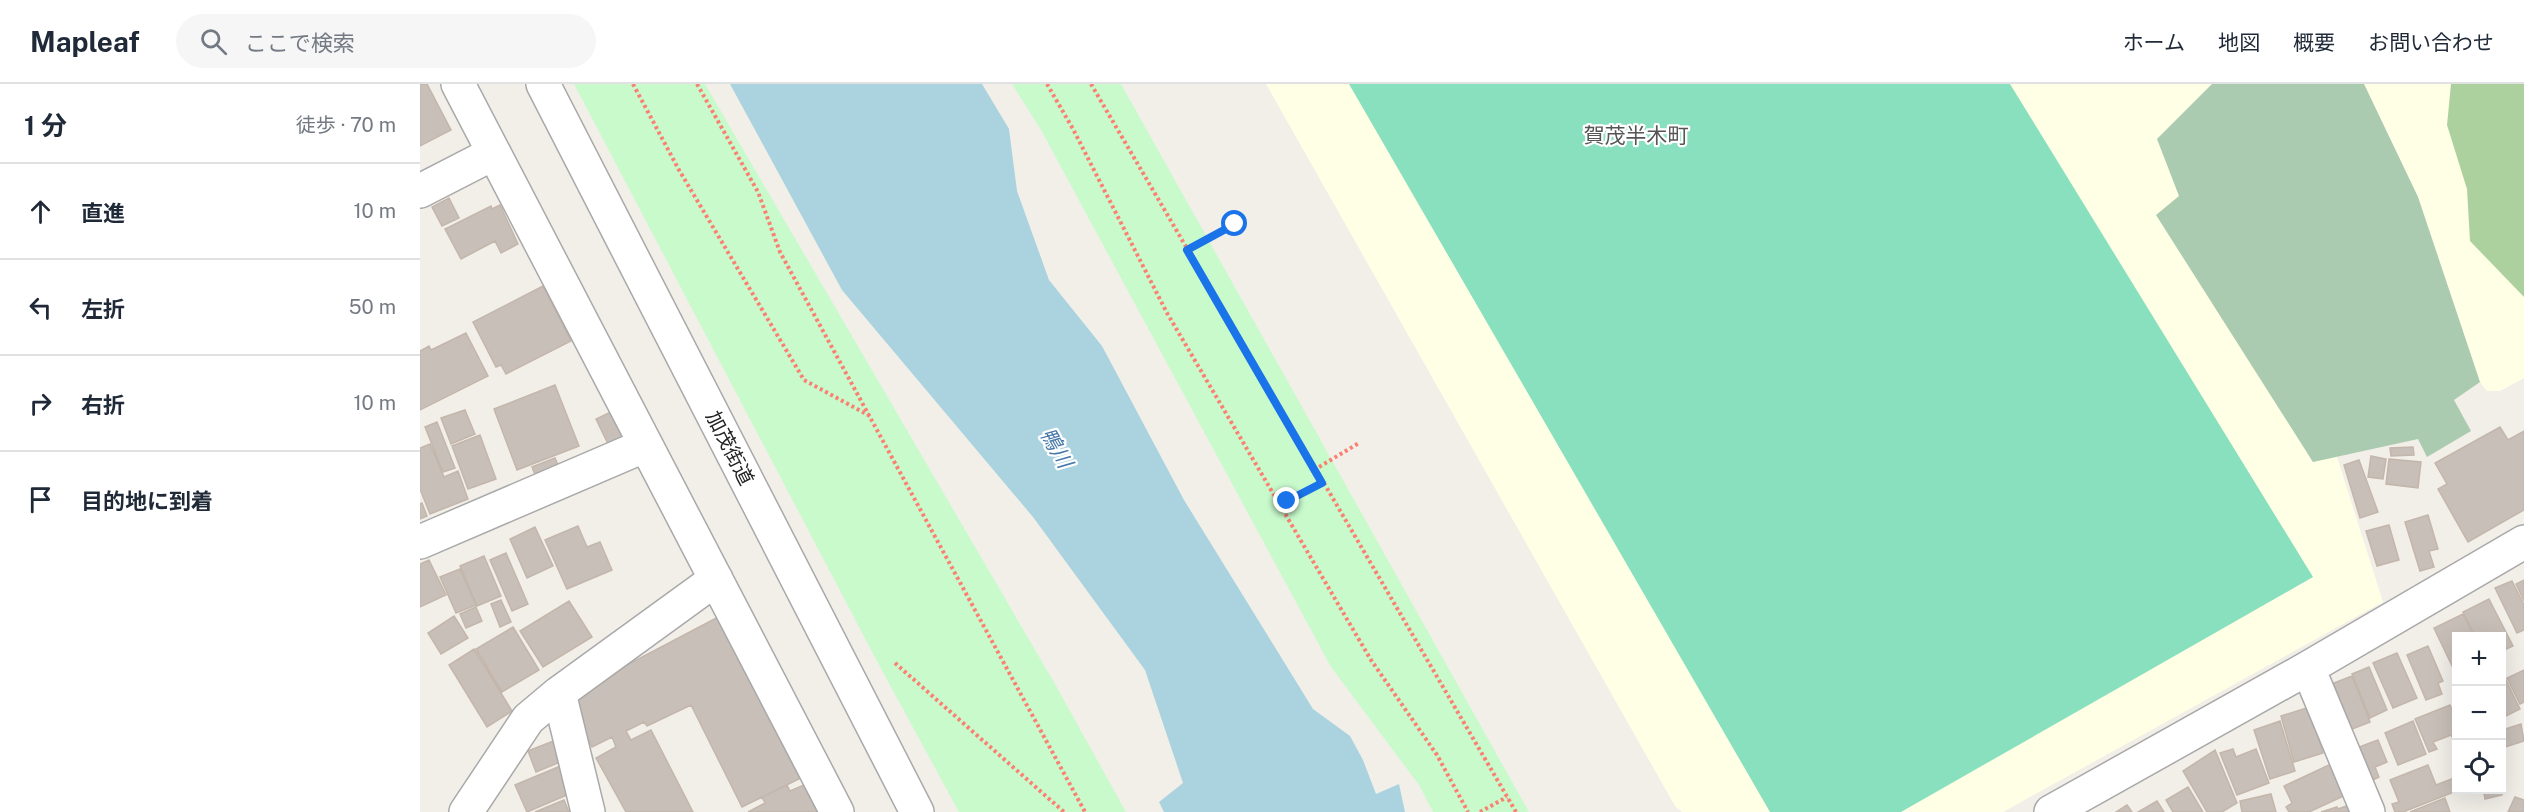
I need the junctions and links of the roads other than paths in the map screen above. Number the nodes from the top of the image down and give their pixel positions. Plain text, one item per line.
1 (458, 84) edge
2 (543, 84) edge
3 (494, 153) junction
4 (420, 191) edge
5 (646, 445) junction
6 (420, 542) edge
7 (2524, 542) edge
8 (716, 579) junction
9 (2308, 668) junction
10 (559, 693) junction
11 (466, 812) edge
12 (588, 812) edge
13 (837, 812) edge
14 (917, 812) edge
15 (2051, 812) edge
16 (2368, 812) edge

1 - 3 street
2 - 14 street, 加茂街道
3 - 4 street
3 - 5 street
5 - 6 street
5 - 8 street
7 - 9 street
8 - 10 street
8 - 13 street
9 - 15 street
9 - 16 street
10 - 11 street
10 - 12 street

